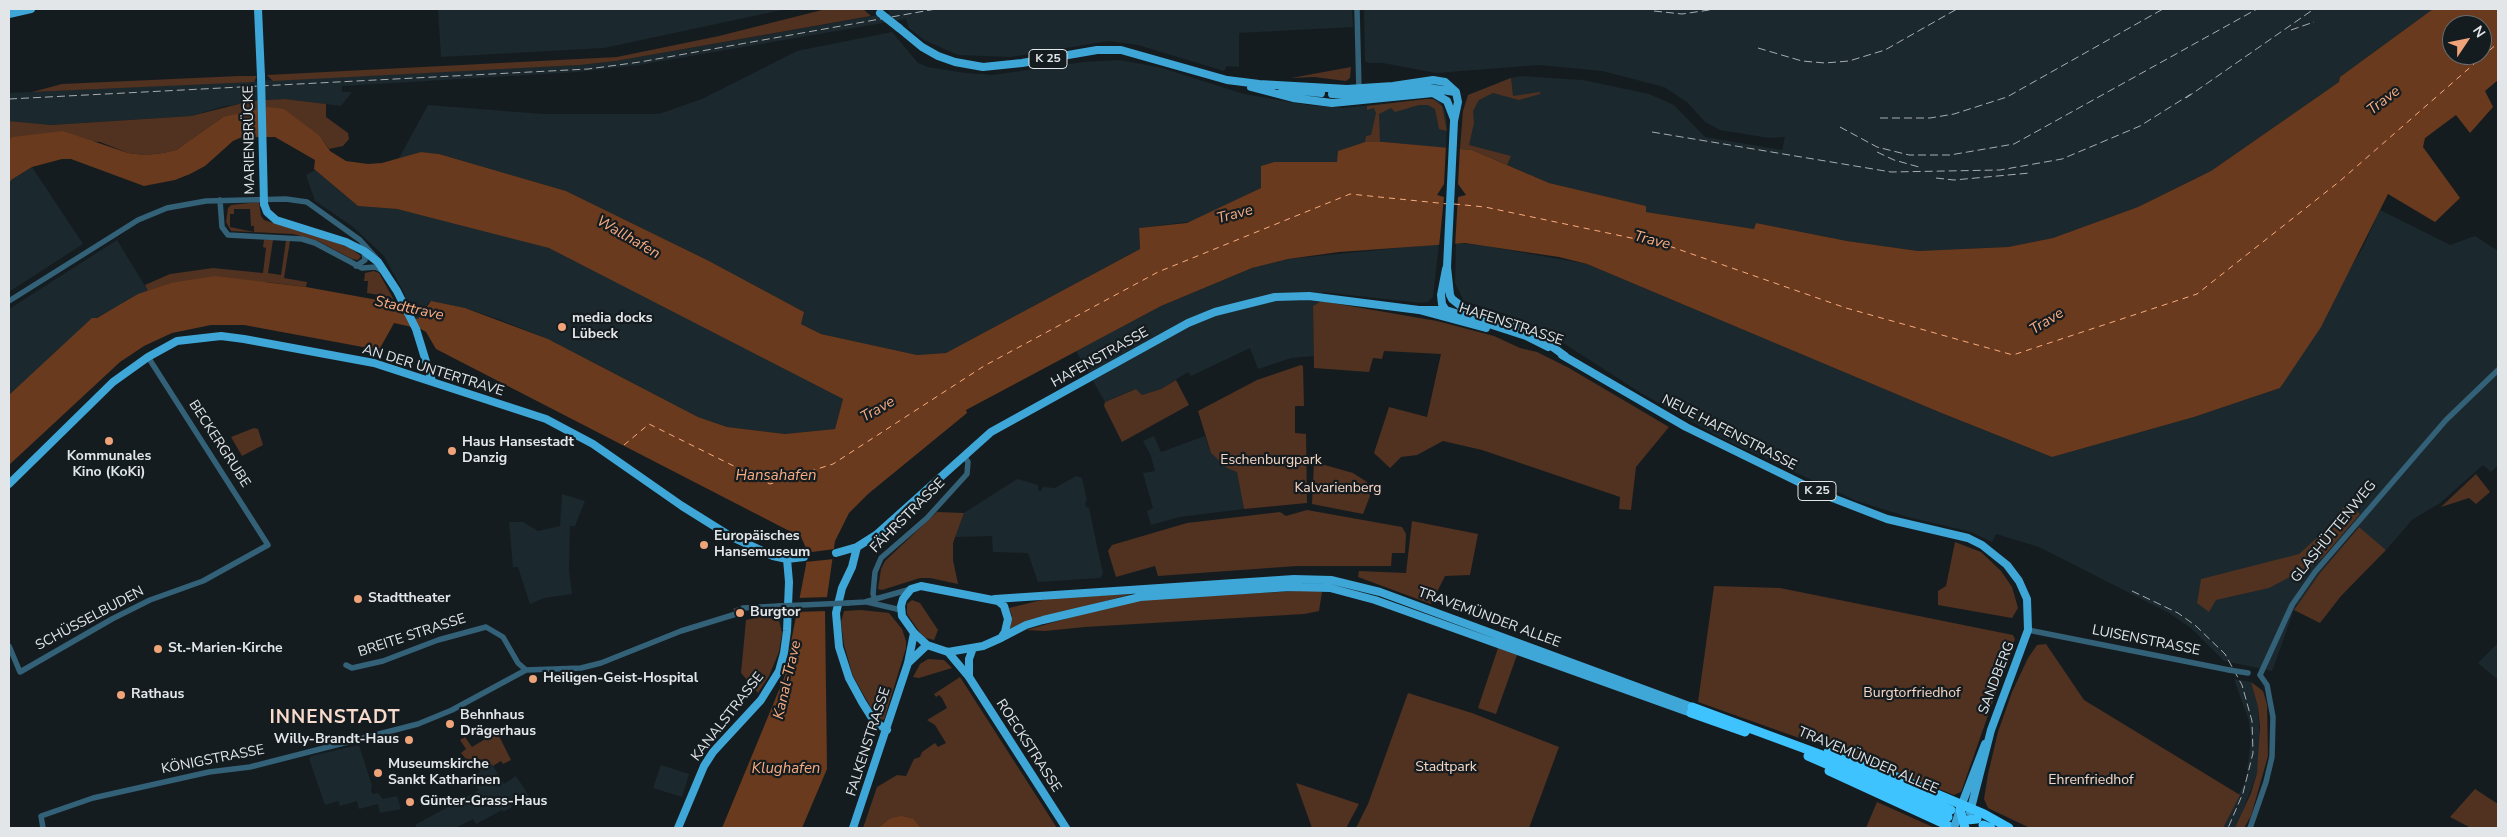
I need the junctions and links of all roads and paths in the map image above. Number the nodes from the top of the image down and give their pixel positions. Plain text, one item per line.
1 (31, 9) edge
2 (258, 9) edge
3 (1357, 9) edge
4 (877, 11) edge
5 (9, 14) edge
6 (1234, 81) junction
7 (1456, 92) junction
8 (1359, 95) junction
9 (1454, 120) junction
10 (220, 200) junction
11 (343, 227) junction
12 (346, 242) junction
13 (364, 251) junction
14 (378, 262) junction
15 (356, 266) junction
16 (1447, 267) junction
17 (383, 272) junction
18 (1441, 295) junction
19 (1452, 299) junction
20 (9, 301) edge
21 (1446, 310) junction
22 (1436, 311) junction
23 (1455, 319) junction
24 (148, 357) junction
25 (1569, 358) junction
26 (2498, 370) edge
27 (432, 381) junction
28 (964, 456) junction
29 (9, 484) edge
30 (268, 545) joint
31 (857, 547) junction
32 (836, 553) dead end
33 (804, 557) dead end
34 (787, 559) junction
35 (911, 589) junction
36 (993, 599) junction
37 (875, 600) junction
38 (865, 602) junction
39 (744, 610) tunnel mouth
40 (901, 610) junction
41 (733, 614) tunnel mouth
42 (2028, 630) junction
43 (914, 633) junction
44 (1000, 638) junction
45 (927, 645) junction
46 (9, 646) edge
47 (973, 648) junction
48 (948, 652) junction
49 (908, 663) junction
50 (346, 665) dead end
51 (526, 670) junction
52 (2260, 675) junction
53 (970, 677) junction
54 (1692, 710) junction
55 (887, 730) junction
56 (1809, 753) junction
57 (1959, 819) edge
58 (1984, 824) edge
59 (44, 828) edge
60 (678, 828) edge
61 (853, 828) edge
62 (1066, 828) edge
63 (2009, 828) edge
64 (2250, 828) edge

1 - 5 main road
2 - 12 main road, MARIENBRÜCKE, bridge
3 - 8 street
4 - 6 main road, K 25, bridge
6 - 8 main road, K 25
6 - 8 main road, K 25
7 - 8 main road, K 25
7 - 8 main road, K 25
7 - 9 main road, K 25
8 - 9 main road, K 25
9 - 16 main road, K 25
10 - 11 street
10 - 15 street
10 - 20 street
11 - 12 street
11 - 14 street
12 - 13 main road
13 - 14 main road
13 - 15 street
14 - 17 main road
15 - 17 street
16 - 18 main road, K 25
16 - 19 main road, K 25
17 - 27 main road
18 - 21 main road, K 25
18 - 22 main road, K 25
19 - 21 main road
19 - 25 main road, K 25
21 - 22 main road
21 - 23 main road, K 25
21 - 25 main road, HAFENSTRASSE / K 25
22 - 23 main road, HAFENSTRASSE
22 - 28 main road, HAFENSTRASSE
23 - 25 main road, HAFENSTRASSE / K 25
24 - 27 main road, AN DER UNTERTRAVE
24 - 29 main road, AN DER UNTERTRAVE
24 - 30 street, BECKERGRUBE
25 - 42 main road, NEUE HAFENSTRASSE / K 25
26 - 52 street, GLASHÜTTENWEG
27 - 34 main road, AN DER UNTERTRAVE
28 - 31 main road, HAFENSTRASSE
28 - 37 street, FÄHRSTRASSE
30 - 46 street, SCHÜSSELBUDEN
31 - 32 main road, HAFENSTRASSE
31 - 55 main road
33 - 34 main road, AN DER UNTERTRAVE
34 - 60 main road, KANALSTRASSE
35 - 36 main road, TRAVEMÜNDER ALLEE
35 - 37 street
35 - 40 main road
36 - 44 main road
36 - 54 main road, TRAVEMÜNDER ALLEE
37 - 38 street
38 - 39 street, bridge
38 - 40 street
40 - 43 main road
41 - 51 street
42 - 52 street, LUISENSTRASSE, bridge
42 - 57 main road, SANDBERG / K 25
43 - 45 main road
43 - 49 main road, FALKENSTRASSE
44 - 47 main road, TRAVEMÜNDER ALLEE
44 - 54 main road, TRAVEMÜNDER ALLEE
45 - 48 main road
45 - 49 main road, FALKENSTRASSE
47 - 48 main road, TRAVEMÜNDER ALLEE
47 - 53 main road
48 - 53 main road, ROECKSTRASSE
49 - 55 main road, FALKENSTRASSE
50 - 51 street, BREITE STRASSE
51 - 59 street, KÖNIGSTRASSE
52 - 64 street
53 - 62 main road, ROECKSTRASSE
54 - 56 highway, TRAVEMÜNDER ALLEE
55 - 61 main road, FALKENSTRASSE
56 - 57 highway
56 - 57 highway
57 - 58 highway, bridge
57 - 63 highway
58 - 63 highway

